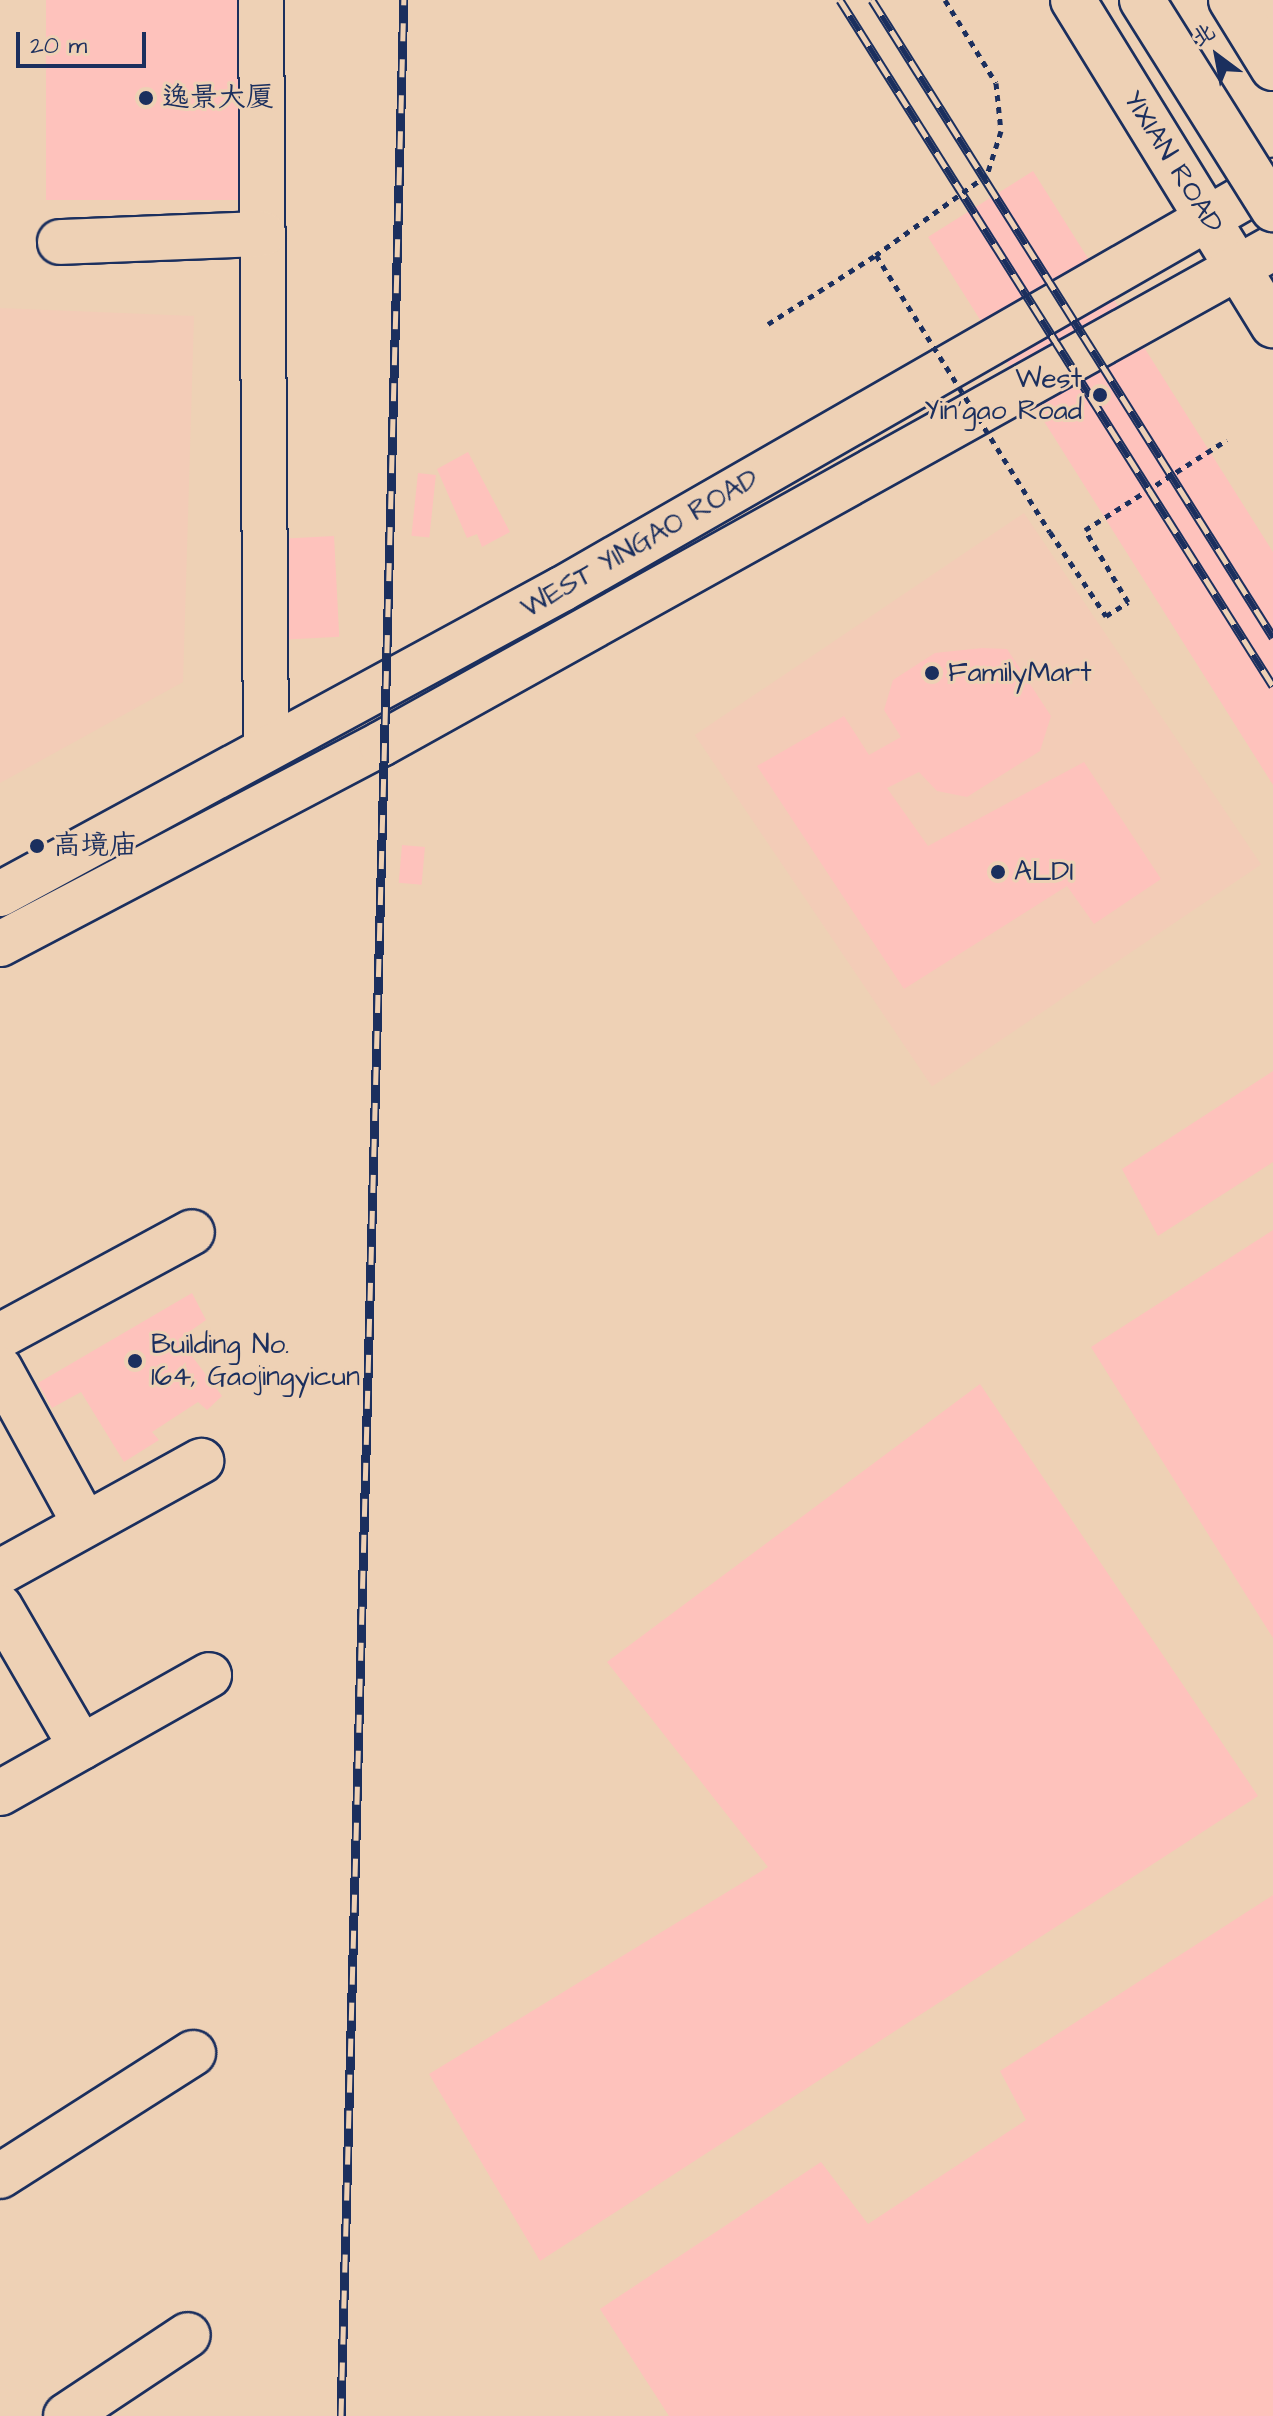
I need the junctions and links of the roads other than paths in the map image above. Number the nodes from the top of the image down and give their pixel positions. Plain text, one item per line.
1 (261, 0) edge
2 (1073, 0) edge
3 (1142, 0) edge
4 (1231, 0) edge
5 (1267, 0) edge
6 (1273, 9) edge
7 (1273, 68) edge
8 (1273, 181) edge
9 (1273, 209) edge
10 (1210, 222) junction
11 (1273, 226) edge
12 (263, 234) junction
13 (60, 242) dead end
14 (1256, 258) edge
15 (1273, 325) edge
16 (266, 749) junction
17 (0, 894) edge
18 (0, 944) edge
19 (192, 1232) dead end
20 (0, 1336) edge
21 (0, 1369) edge
22 (201, 1461) dead end
23 (85, 1524) junction
24 (0, 1572) edge
25 (0, 1607) edge
26 (209, 1675) dead end
27 (81, 1747) junction
28 (0, 1793) edge
29 (193, 2053) dead end
30 (0, 2176) edge
31 (188, 2335) dead end
32 (66, 2416) edge

1 - 12 main road
2 - 10 main road, YIXIAN ROAD
3 - 9 main road, bridge
4 - 7 main road
5 - 6 main road
8 - 10 main road, WEST YINGAO ROAD
10 - 14 main road, YIXIAN ROAD
10 - 16 main road, WEST YINGAO ROAD
11 - 14 main road
12 - 13 main road
12 - 16 main road
14 - 15 main road, YIXIAN ROAD
14 - 18 main road, WEST YINGAO ROAD
16 - 17 main road, WEST YINGAO ROAD
19 - 20 main road
21 - 23 main road
22 - 23 main road
23 - 24 main road
25 - 27 main road
26 - 27 main road
27 - 28 main road
29 - 30 main road
31 - 32 main road

